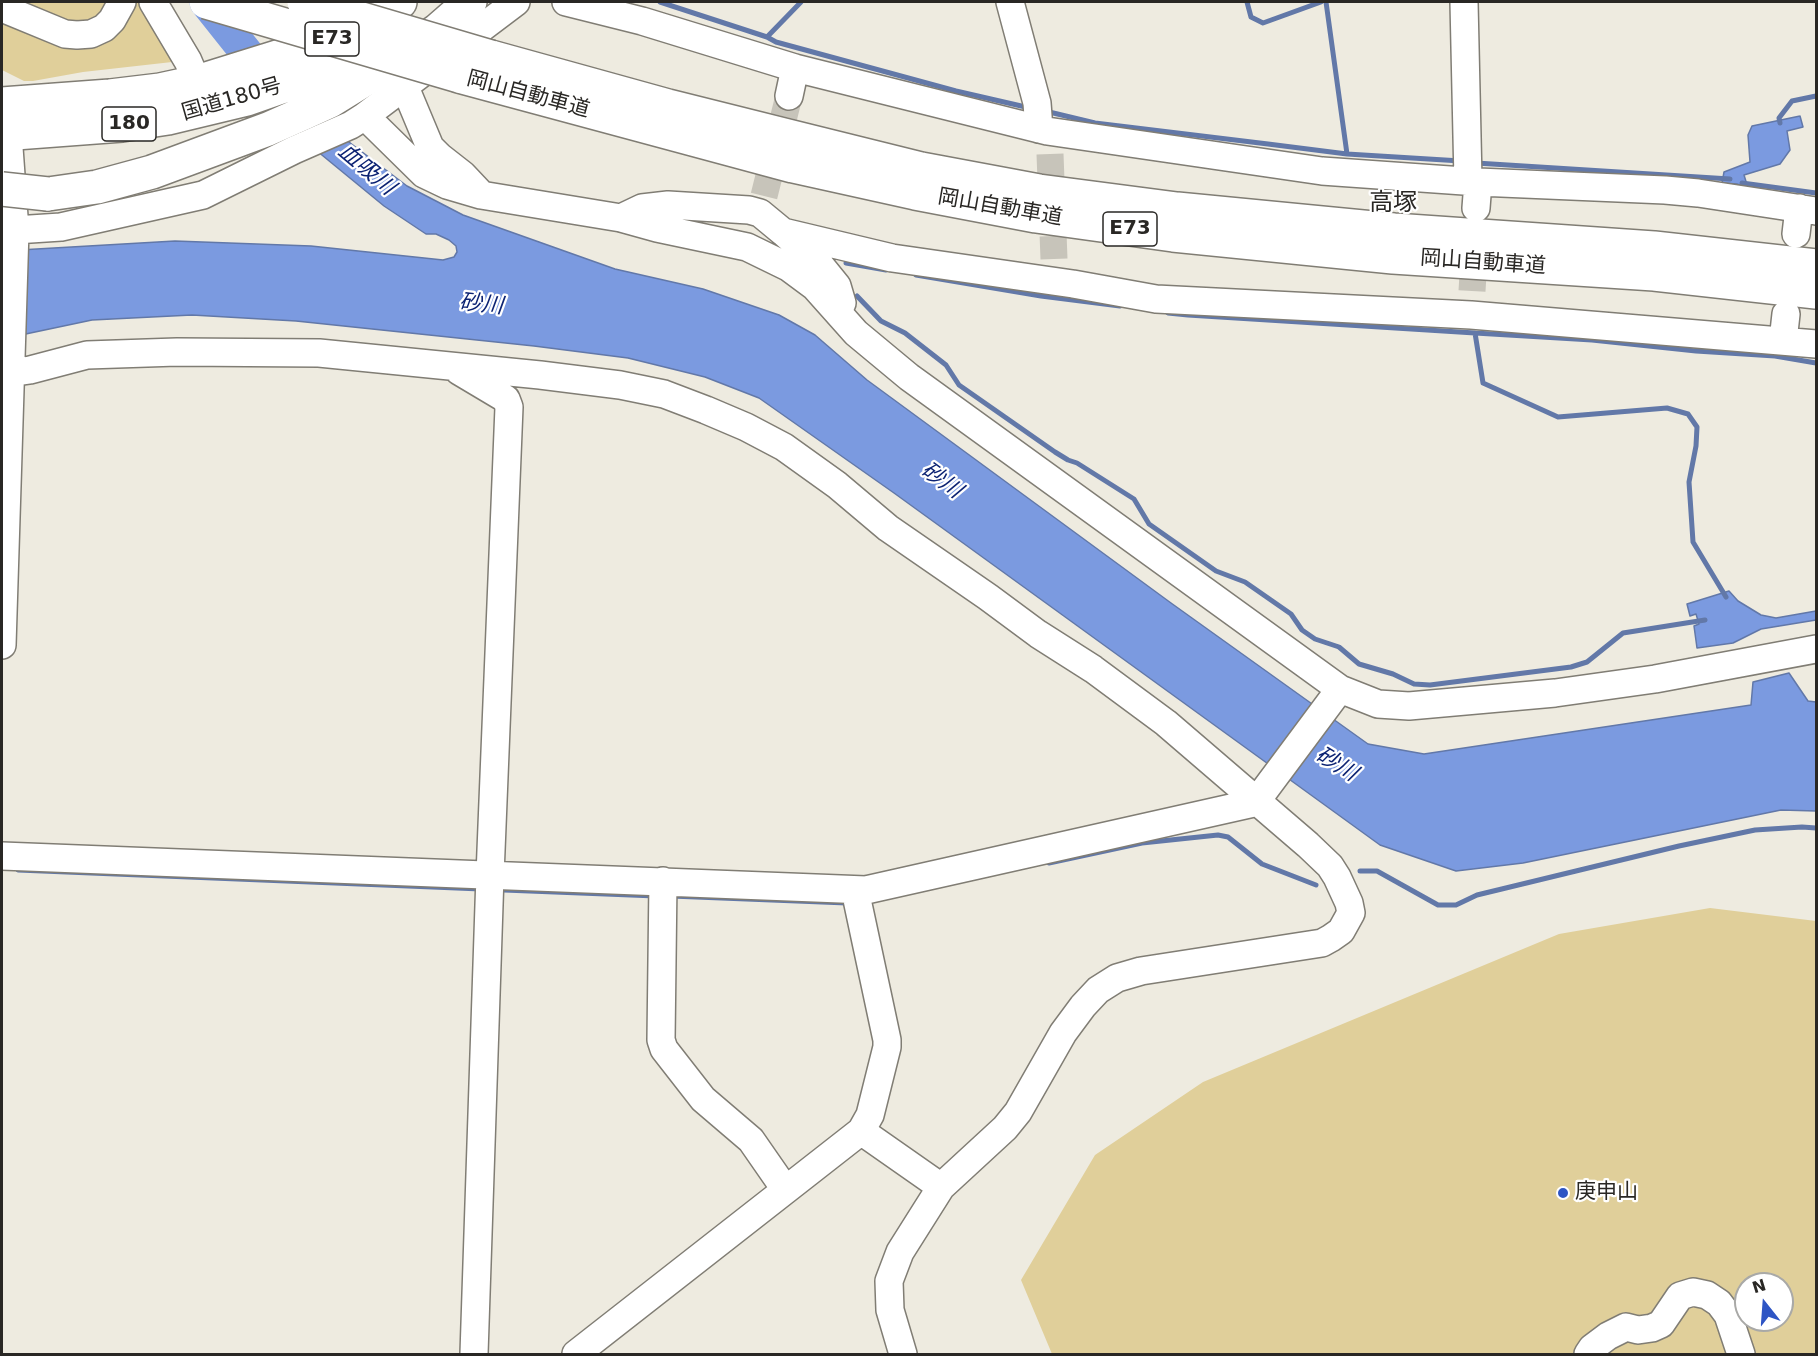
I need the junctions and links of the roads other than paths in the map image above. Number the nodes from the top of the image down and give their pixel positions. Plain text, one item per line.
1 (122, 2) edge
2 (153, 2) edge
3 (206, 2) edge
4 (304, 2) edge
5 (443, 2) edge
6 (470, 2) edge
7 (516, 2) edge
8 (566, 2) edge
9 (1010, 2) edge
10 (1464, 2) edge
11 (385, 3) edge
12 (2, 8) edge
13 (297, 66) junction
14 (795, 68) junction
15 (210, 88) junction
16 (408, 92) dead end
17 (789, 96) tunnel mouth
18 (349, 114) junction
19 (3, 117) edge
20 (1042, 127) junction
21 (1471, 179) junction
22 (2, 189) edge
23 (481, 195) junction
24 (621, 218) junction
25 (1804, 218) edge
26 (783, 232) junction
27 (15, 233) junction
28 (1816, 266) edge
29 (1816, 292) edge
30 (1786, 314) dead end
31 (848, 323) junction
32 (1783, 341) junction
33 (1816, 344) edge
34 (453, 367) junction
35 (7, 372) edge
36 (2, 645) edge
37 (1816, 650) edge
38 (1337, 694) junction
39 (1261, 796) junction
40 (2, 856) edge
41 (490, 875) junction
42 (855, 890) junction
43 (662, 891) junction
44 (861, 1131) junction
45 (941, 1187) junction
46 (785, 1189) junction
47 (474, 1354) edge
48 (576, 1354) edge
49 (903, 1354) edge
50 (1588, 1354) edge
51 (1741, 1354) edge

1 - 12 street
2 - 15 street
3 - 29 highway, 岡山自動車道 / E73, bridge
4 - 28 highway, 岡山自動車道 / E73, bridge
5 - 13 highway, 国道180号 / 180
6 - 18 highway
7 - 18 street
8 - 14 street
9 - 20 street
10 - 21 street
11 - 13 highway, 国道180号 / 180
13 - 15 highway, 国道180号 / 180
13 - 15 highway, 国道180号 / 180
14 - 17 street
14 - 20 street
15 - 19 highway, 国道180号 / 180
16 - 23 street
18 - 22 highway, bridge
18 - 23 street
18 - 27 street
19 - 27 street
20 - 21 street
21 - 25 street
23 - 24 street
24 - 26 street
24 - 31 street
26 - 31 street
26 - 32 street
27 - 35 street
30 - 32 street
31 - 38 street
32 - 33 street
34 - 35 street
34 - 39 street
34 - 41 street
35 - 36 street
37 - 38 street
38 - 39 street
39 - 42 street
39 - 45 street
40 - 41 street
41 - 43 street
41 - 47 street
42 - 43 street
42 - 44 street
43 - 46 street
44 - 45 street
44 - 46 street
45 - 49 street
46 - 48 street
50 - 51 street

